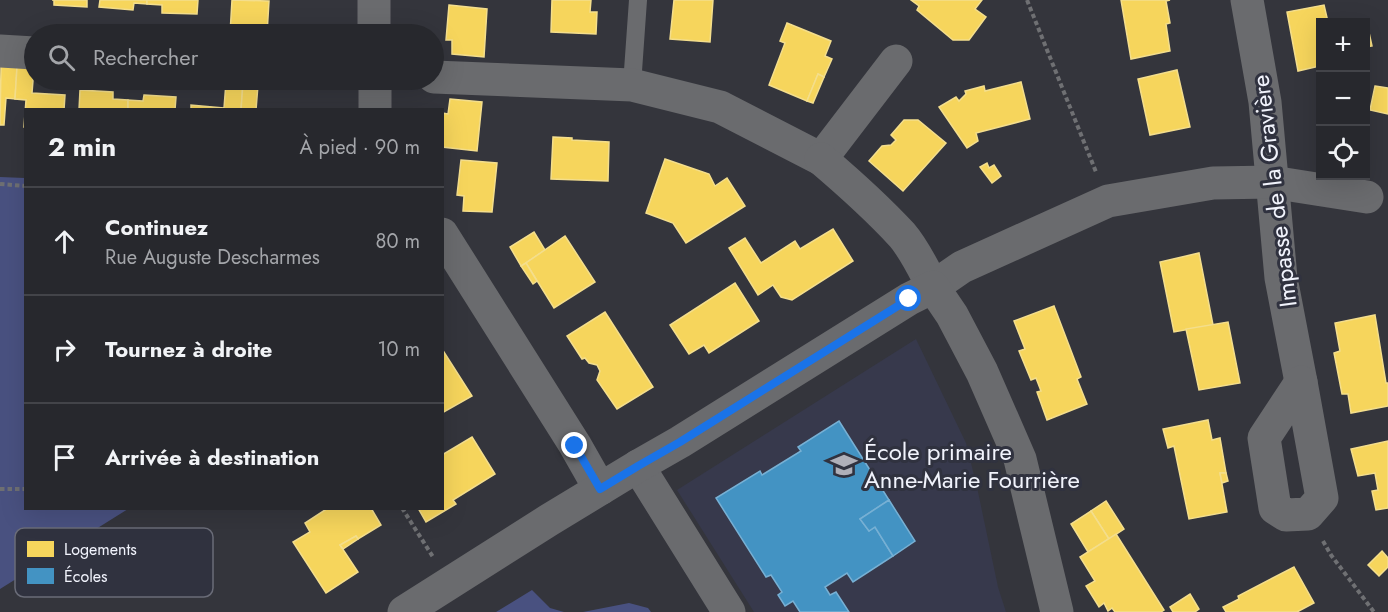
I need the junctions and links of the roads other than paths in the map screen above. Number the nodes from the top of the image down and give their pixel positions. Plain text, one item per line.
1 (374, 0) edge
2 (638, 0) edge
3 (1247, 0) edge
4 (374, 24) edge
5 (0, 51) edge
6 (24, 52) edge
7 (896, 61) dead end
8 (444, 77) edge
9 (632, 85) junction
10 (375, 90) edge
11 (375, 108) edge
12 (821, 159) junction
13 (1272, 182) junction
14 (1366, 197) dead end
15 (444, 237) edge
16 (933, 287) junction
17 (1301, 382) junction
18 (638, 466) junction
19 (600, 489) junction
20 (404, 612) edge
21 (729, 612) edge
22 (1057, 612) edge

1 - 4 street
2 - 9 lane
3 - 13 street, Impasse de la Gravière
5 - 6 street
7 - 12 street
8 - 9 street
9 - 12 street
10 - 11 street
12 - 16 street
13 - 14 street
13 - 16 street
13 - 17 street, Impasse de la Gravière
15 - 19 street
16 - 18 street
16 - 22 street
17 - 17 street, Impasse de la Gravière
18 - 19 street
18 - 21 street
19 - 20 street

